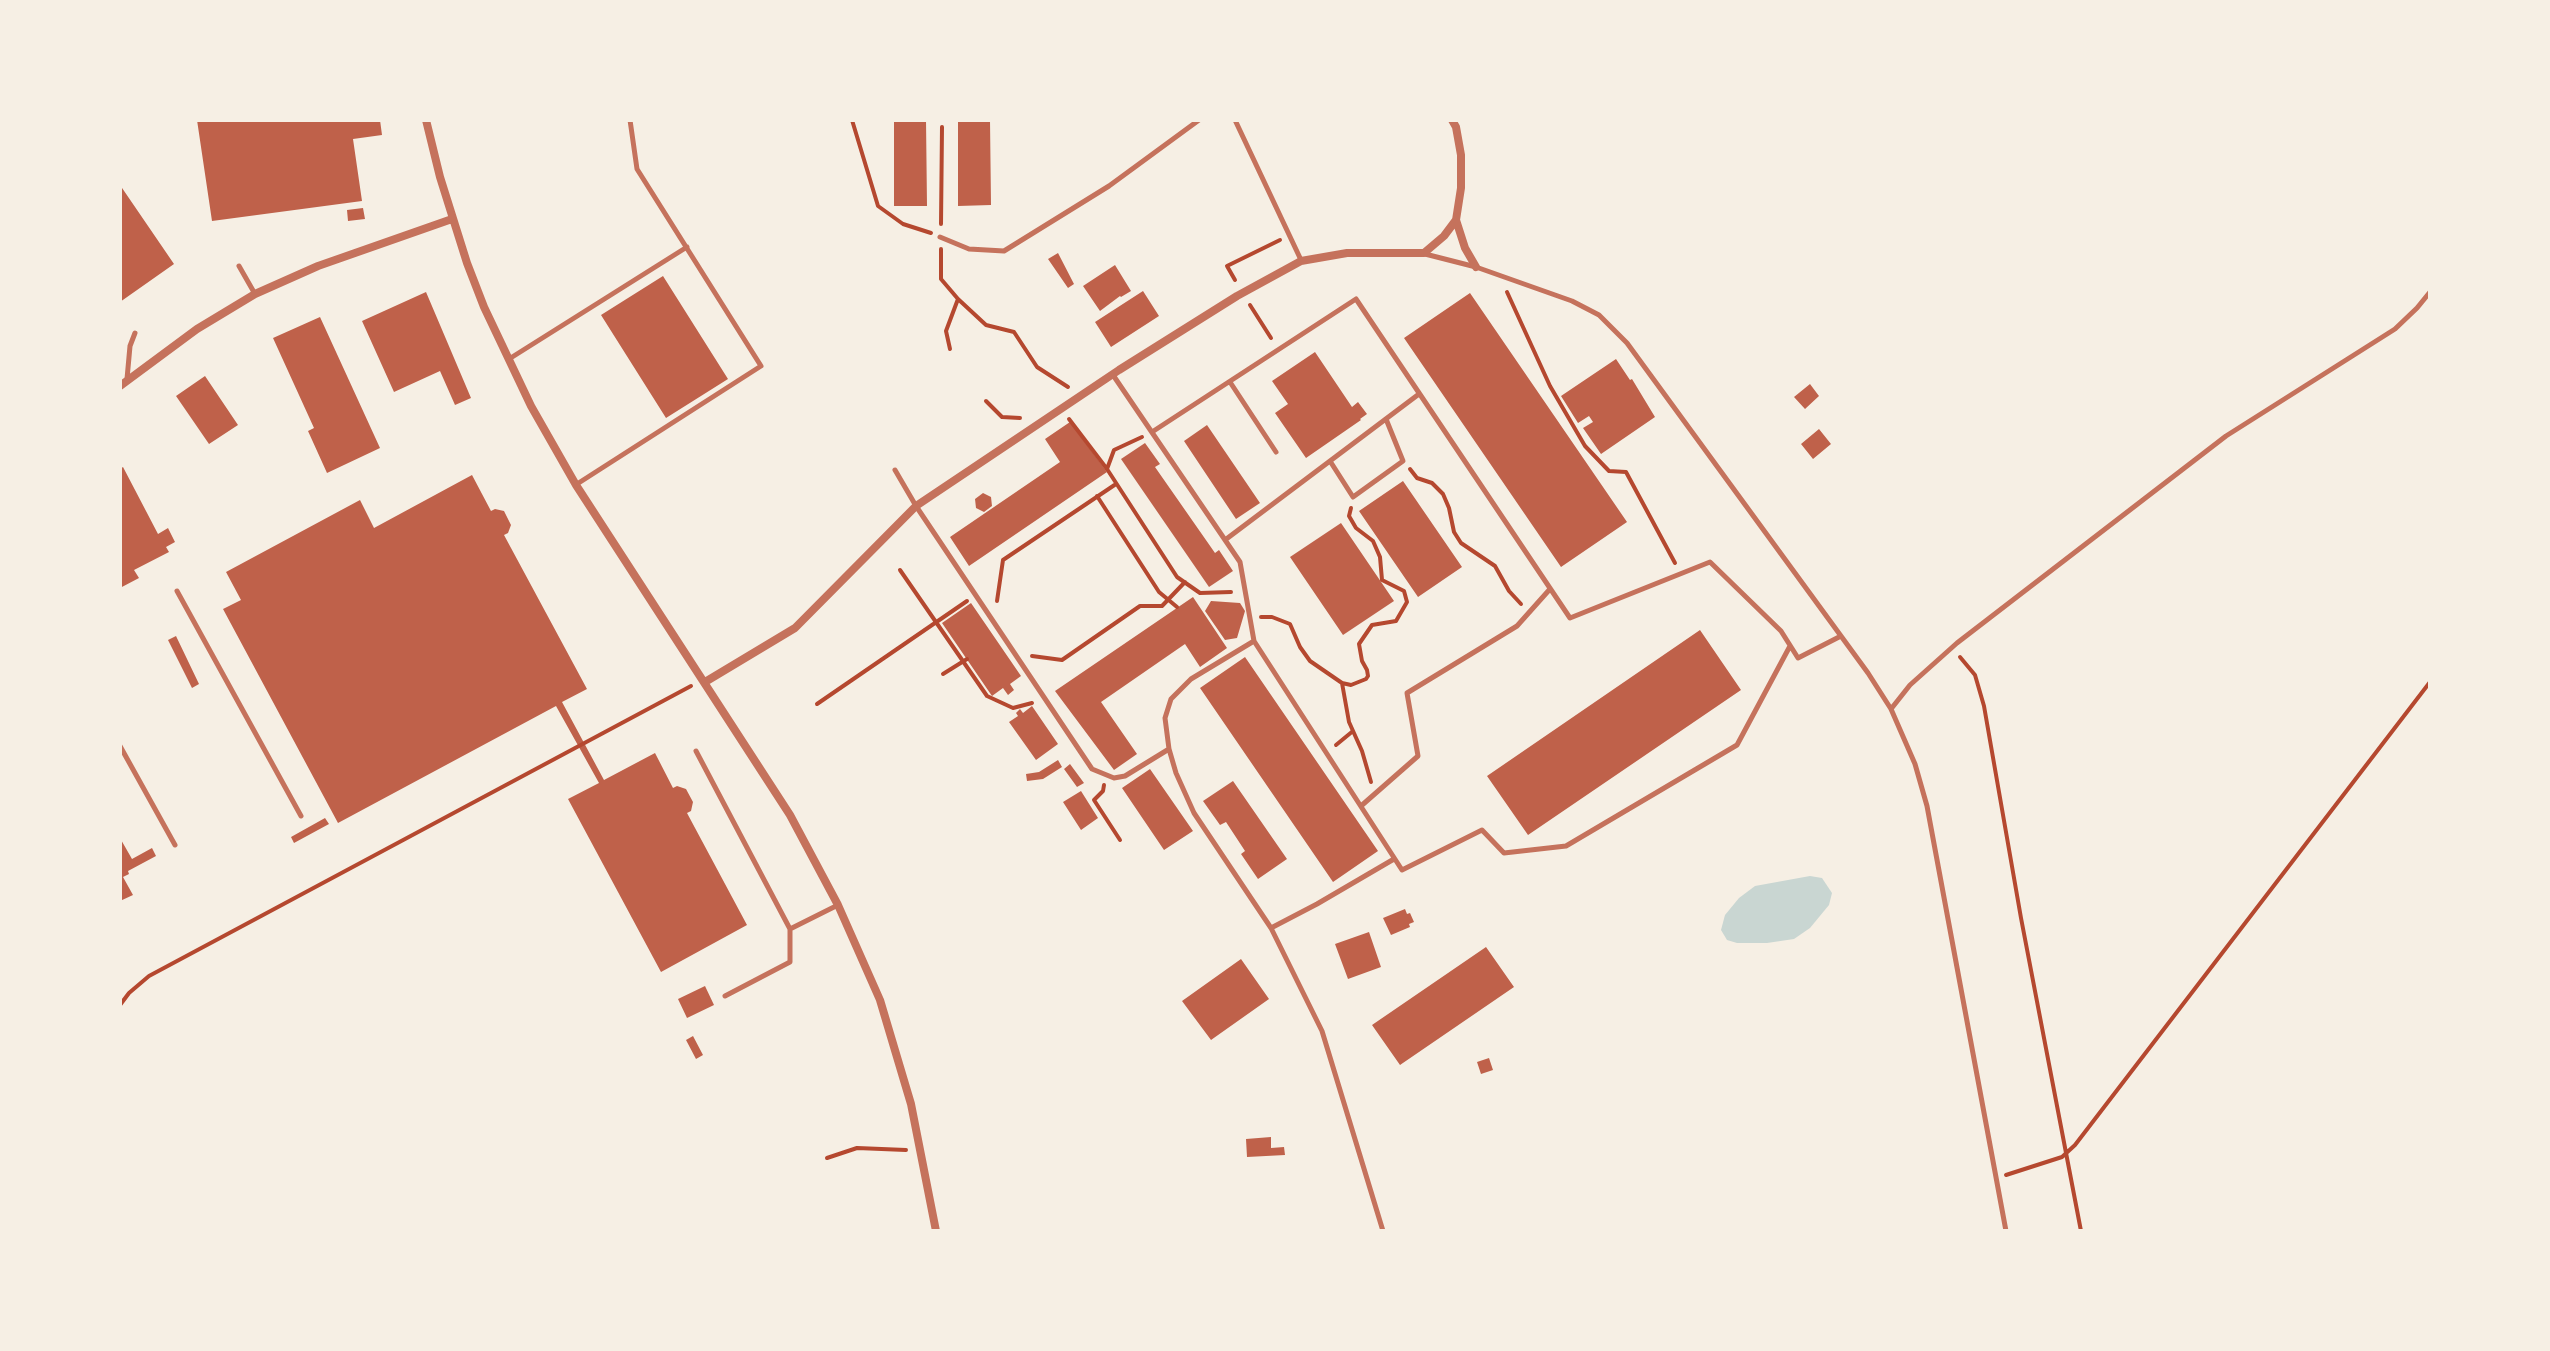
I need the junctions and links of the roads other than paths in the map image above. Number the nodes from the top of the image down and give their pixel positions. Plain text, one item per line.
1 (426, 120) edge
2 (630, 120) edge
3 (1199, 120) edge
4 (1235, 120) edge
5 (1452, 120) edge
6 (452, 219) junction
7 (1456, 220) junction
8 (940, 237) road end
9 (687, 247) junction
10 (1424, 253) junction
11 (1301, 261) junction
12 (239, 266) dead end
13 (1476, 267) junction
14 (2430, 292) edge
15 (255, 294) junction
16 (135, 333) dead end
17 (509, 359) junction
18 (1112, 374) junction
19 (1230, 382) junction
20 (124, 383) edge
21 (1419, 394) junction
22 (1386, 419) junction
23 (1152, 432) junction
24 (1276, 452) dead end
25 (1330, 461) junction
26 (895, 470) dead end
27 (576, 485) junction
28 (916, 506) junction
29 (1225, 540) junction
30 (1550, 589) junction
31 (177, 591) dead end
32 (1841, 636) junction
33 (1254, 641) junction
34 (1790, 646) junction
35 (705, 682) junction
36 (1891, 709) junction
37 (120, 746) edge
38 (1169, 749) junction
39 (696, 751) dead end
40 (1361, 806) junction
41 (301, 816) dead end
42 (175, 845) dead end
43 (1394, 859) junction
44 (838, 905) junction
45 (1271, 928) junction
46 (790, 929) junction
47 (725, 996) dead end
48 (936, 1231) edge
49 (1383, 1231) edge
50 (2006, 1231) edge

1 - 6 street
2 - 9 lane
3 - 8 lane
4 - 11 lane
5 - 7 street
6 - 15 street
6 - 17 street
7 - 10 street
7 - 13 street
9 - 17 lane
9 - 27 lane
10 - 11 street
10 - 13 lane
11 - 18 street
12 - 15 lane
13 - 32 lane
14 - 36 lane
15 - 20 street
16 - 20 lane
17 - 27 street
18 - 23 lane
18 - 28 street
19 - 21 lane
19 - 23 lane
19 - 24 lane
21 - 22 lane
21 - 30 lane
22 - 25 lane
22 - 25 lane
23 - 29 lane
25 - 29 lane
26 - 28 lane
27 - 35 street
28 - 35 street
28 - 38 lane
29 - 33 lane
30 - 34 lane
30 - 40 lane
31 - 41 lane
32 - 34 lane
32 - 36 lane
33 - 38 lane
33 - 40 lane
34 - 43 lane
35 - 44 street
36 - 50 lane
37 - 42 lane
38 - 45 lane
39 - 46 lane
40 - 43 lane
43 - 45 lane
44 - 46 lane
44 - 48 street
45 - 49 lane
46 - 47 lane

